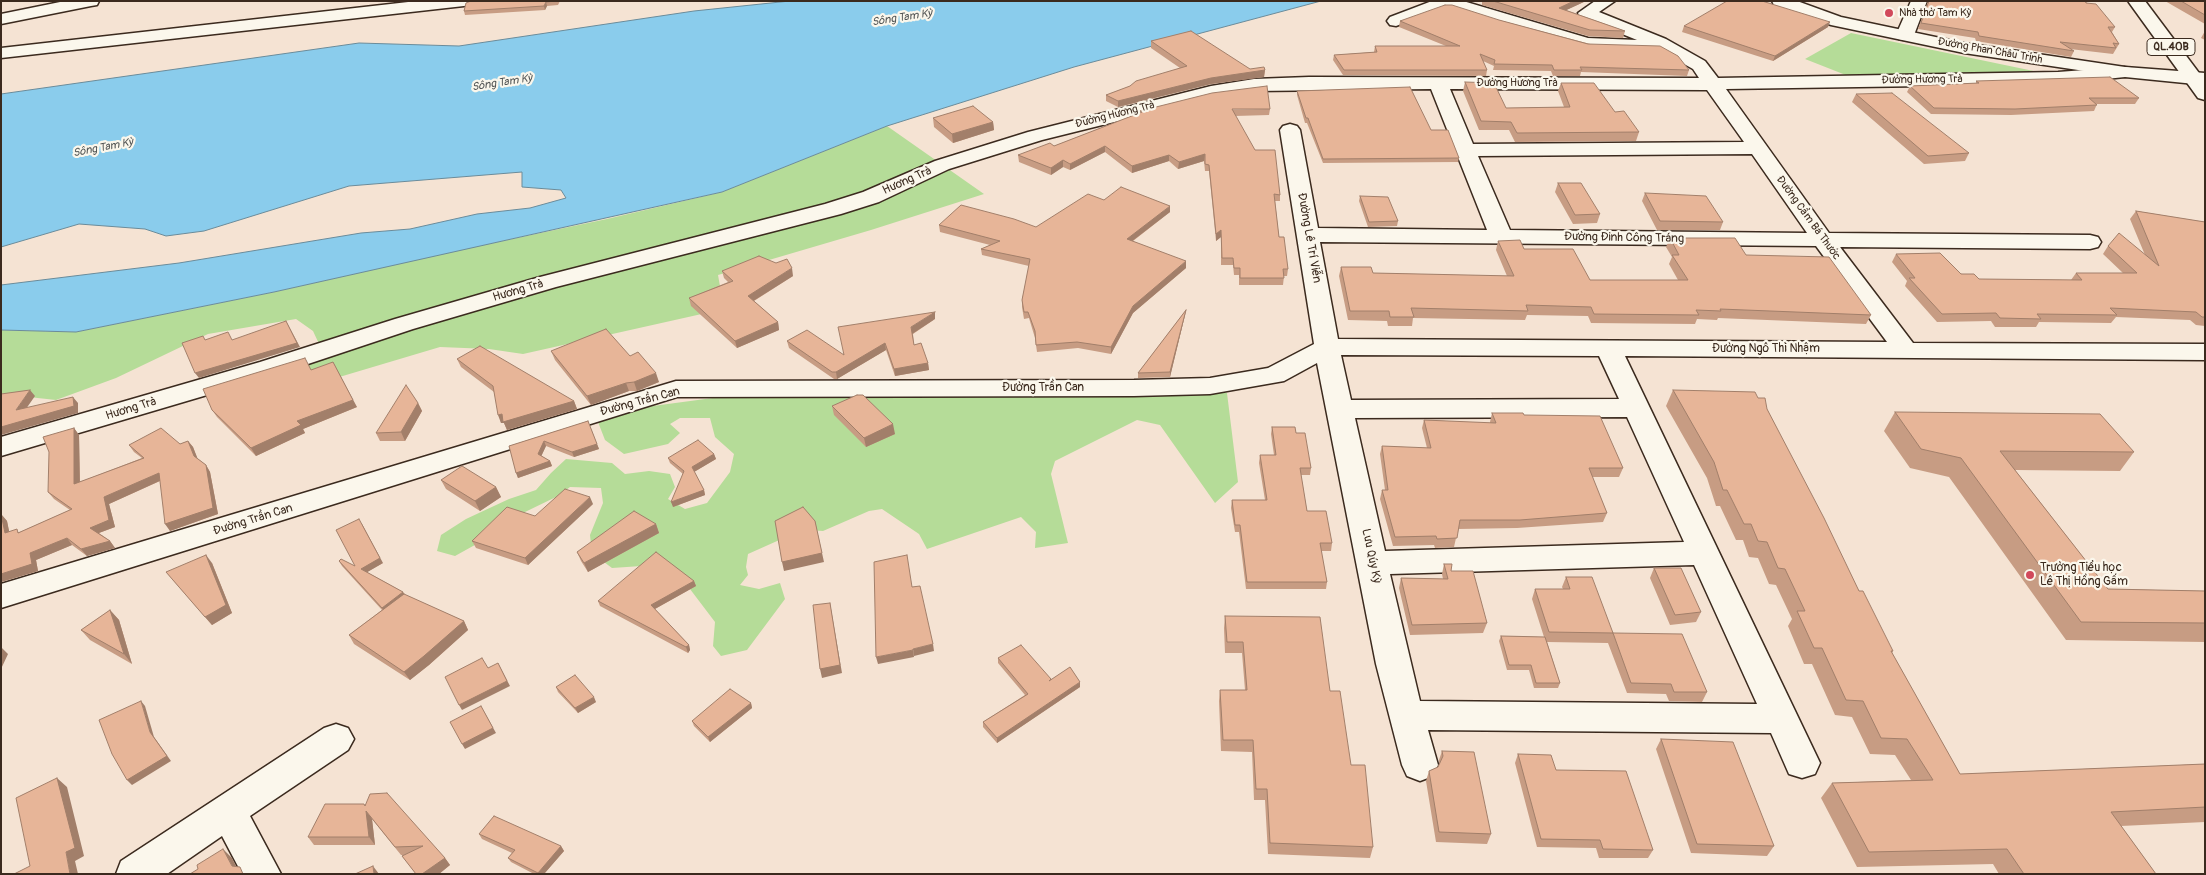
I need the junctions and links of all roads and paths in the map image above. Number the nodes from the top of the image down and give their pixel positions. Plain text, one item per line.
1 (53, 1) edge
2 (91, 1) edge
3 (464, 1) edge
4 (1606, 1) edge
5 (1780, 1) edge
6 (1919, 1) edge
7 (2136, 1) edge
8 (1, 11) edge
9 (1, 19) edge
10 (1396, 21) dead end
11 (1905, 35) junction
12 (1670, 48) junction
13 (1, 53) edge
14 (2125, 72) junction
15 (1438, 82) junction
16 (1713, 84) junction
17 (2202, 84) edge
18 (1290, 130) dead end
19 (1035, 136) joint
20 (1758, 148) junction
21 (1466, 150) junction
22 (1308, 235) junction
23 (1501, 236) junction
24 (1823, 240) junction
25 (2090, 242) dead end
26 (1327, 347) junction
27 (1608, 348) junction
28 (1906, 350) junction
29 (2205, 352) edge
30 (1636, 408) junction
31 (1340, 409) junction
32 (1, 448) edge
33 (1704, 553) junction
34 (1372, 563) junction
35 (1, 596) edge
36 (1407, 715) junction
37 (1782, 720) junction
38 (336, 739) dead end
39 (1802, 763) dead end
40 (1420, 765) dead end
41 (228, 810) junction
42 (135, 874) edge
43 (262, 874) edge

1 - 8 main road
2 - 9 main road
3 - 13 main road
4 - 12 main road, Đường Cầm Bá Thước
5 - 11 main road, Đường Phan Châu Trinh
6 - 11 main road
7 - 17 main road, QL.40B
10 - 12 main road
11 - 14 main road, Đường Phan Châu Trinh
12 - 16 main road, Đường Cầm Bá Thước
14 - 16 main road, Đường Hương Trà
14 - 17 main road, Đường Phan Châu Trinh
15 - 16 main road, Đường Hương Trà
15 - 19 main road, Đường Hương Trà
15 - 21 main road
16 - 20 main road, Đường Cầm Bá Thước
18 - 22 main road, Đường Lê Trí Viễn
19 - 32 main road, Hương Trà
20 - 21 main road
20 - 24 main road, Đường Cầm Bá Thước
21 - 23 main road
22 - 23 main road, Đường Đinh Công Tráng
22 - 26 main road, Đường Lê Trí Viễn
23 - 24 main road, Đường Đinh Công Tráng
24 - 25 main road, Đường Đinh Công Tráng
24 - 28 main road, Đường Cầm Bá Thước
26 - 27 main road, Đường Ngô Thì Nhậm
26 - 31 main road, Lưu Qúy Kỳ
26 - 35 main road, Đường Trần Can
27 - 28 main road, Đường Ngô Thì Nhậm
27 - 30 main road
28 - 29 main road, Đường Ngô Thì Nhậm
30 - 31 main road
30 - 33 main road
31 - 34 main road, Lưu Qúy Kỳ
33 - 34 main road
33 - 37 main road
34 - 36 main road, Lưu Qúy Kỳ
36 - 37 main road
36 - 40 main road, Lưu Qúy Kỳ
37 - 39 main road
38 - 41 main road
41 - 42 main road
41 - 43 main road

